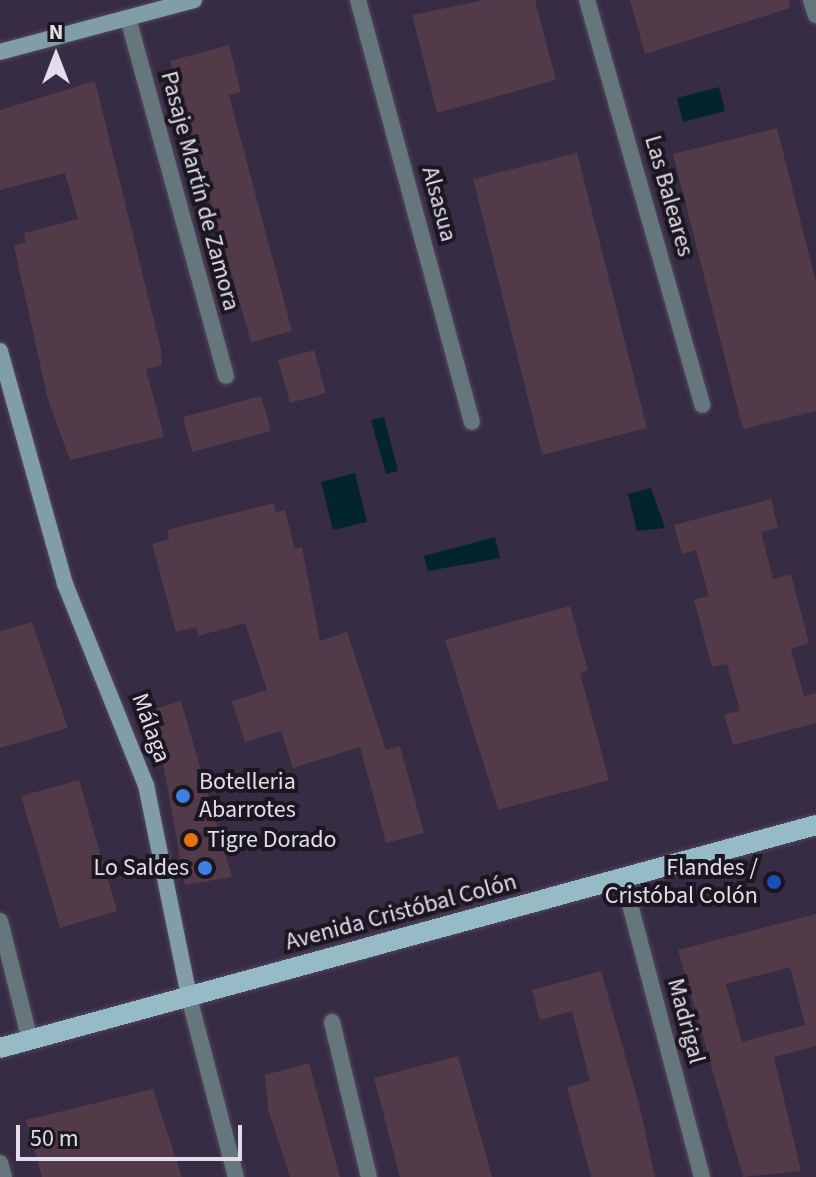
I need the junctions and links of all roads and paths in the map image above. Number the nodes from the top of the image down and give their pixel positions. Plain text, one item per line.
1 (194, 0) edge
2 (358, 0) edge
3 (587, 0) edge
4 (811, 0) edge
5 (816, 15) edge
6 (128, 18) junction
7 (0, 52) edge
8 (0, 351) edge
9 (226, 376) dead end
10 (702, 405) dead end
11 (472, 422) dead end
12 (816, 825) edge
13 (623, 878) junction
14 (0, 921) edge
15 (189, 997) junction
16 (332, 1022) dead end
17 (30, 1040) junction
18 (0, 1048) edge
19 (0, 1163) edge
20 (4, 1177) edge
21 (236, 1177) edge
22 (369, 1177) edge
23 (702, 1177) edge

1 - 6 street
2 - 11 street, Alsasua
3 - 10 street, Las Baleares
4 - 5 street
6 - 7 street
6 - 9 street, Pasaje Martín de Zamora
8 - 15 street, Málaga
12 - 13 main road, Avenida Cristóbal Colón
13 - 15 main road, Avenida Cristóbal Colón
13 - 23 street, Madrigal
14 - 17 street
15 - 17 main road, Avenida Cristóbal Colón
15 - 21 street, Málaga
16 - 22 street
17 - 18 main road, Avenida Cristóbal Colón
19 - 20 street

